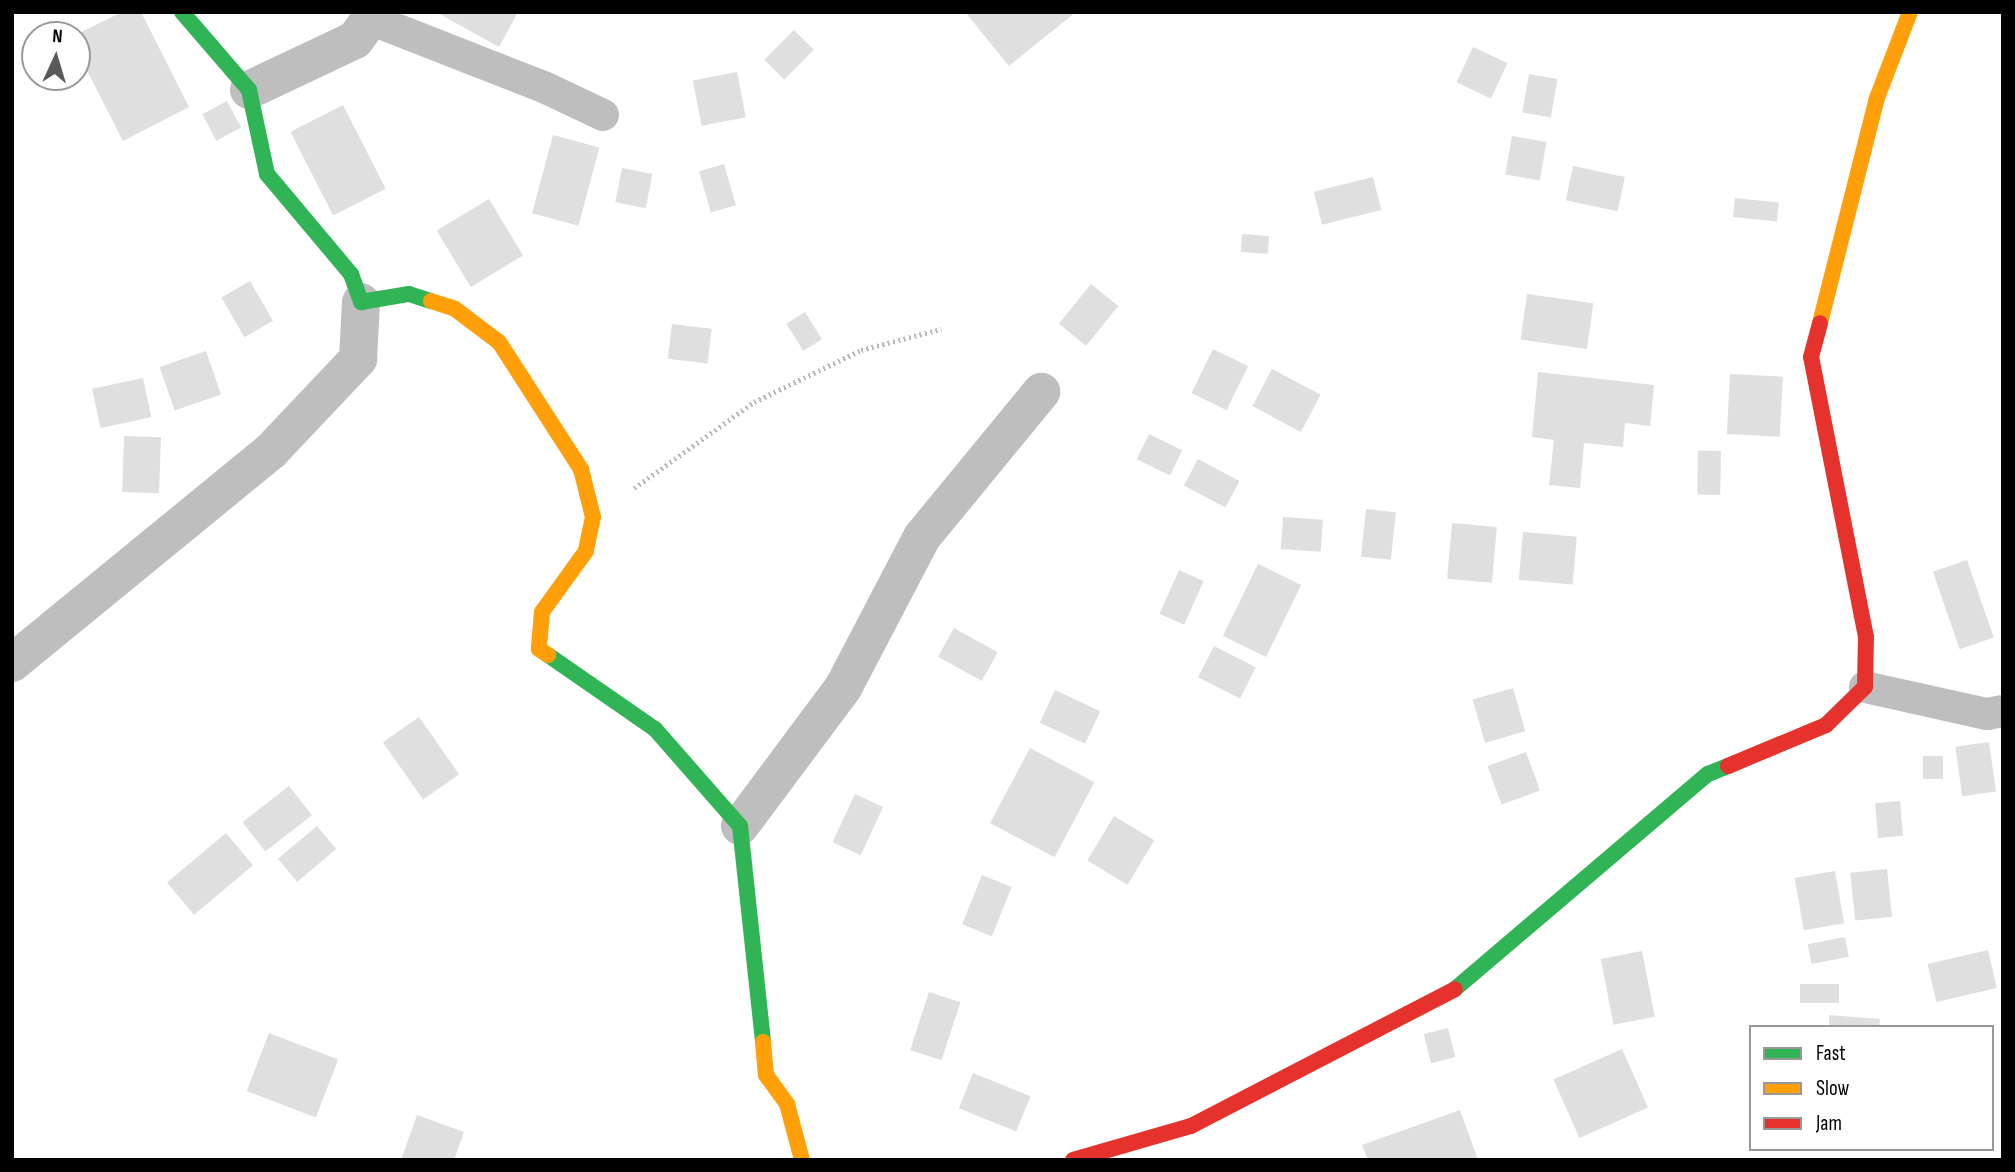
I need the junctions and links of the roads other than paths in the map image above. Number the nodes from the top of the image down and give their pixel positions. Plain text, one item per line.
1 (182, 12) edge
2 (1910, 12) edge
3 (373, 15) edge
4 (249, 90) junction
5 (603, 115) dead end
6 (361, 302) junction
7 (1041, 392) dead end
8 (12, 663) edge
9 (1865, 687) junction
10 (2003, 711) edge
11 (740, 826) junction
12 (802, 1160) edge
13 (1073, 1160) edge

1 - 4 street
2 - 9 street
3 - 4 street
3 - 5 lane
4 - 6 street
6 - 8 street
6 - 11 street
7 - 11 street
9 - 10 lane
9 - 13 street
11 - 12 street

